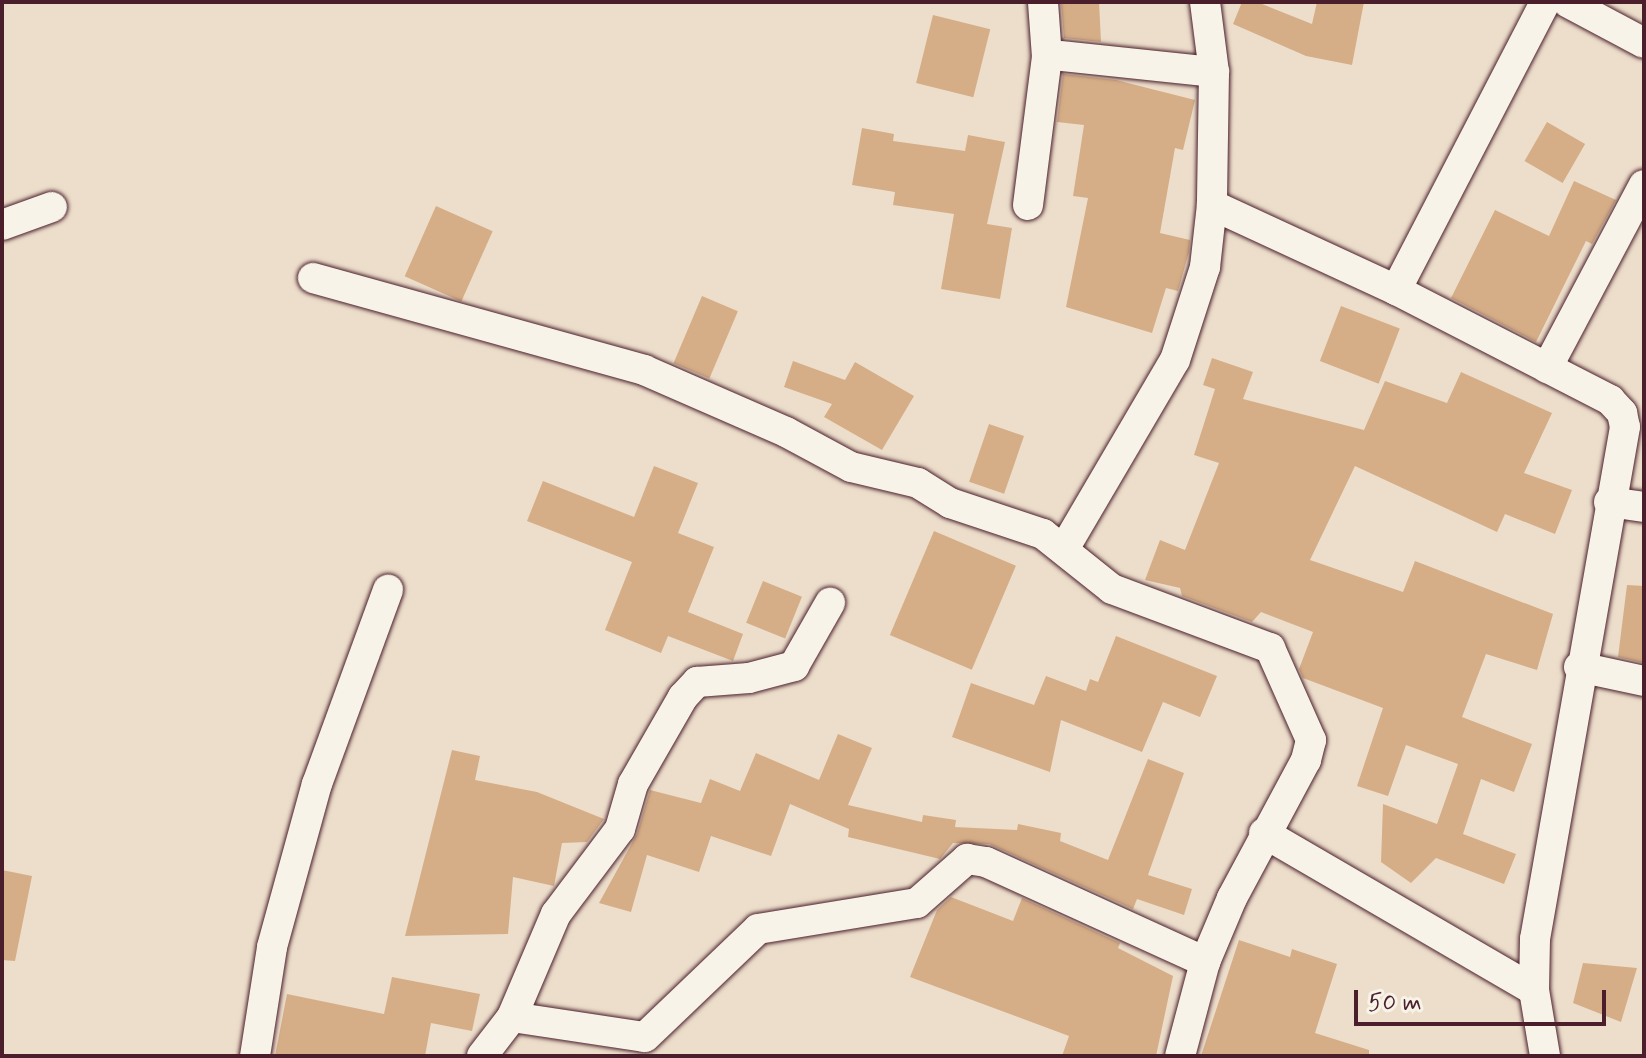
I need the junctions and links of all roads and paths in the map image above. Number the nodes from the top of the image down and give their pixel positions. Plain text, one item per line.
1 (1043, 2) edge
2 (1205, 2) edge
3 (1545, 2) edge
4 (1567, 2) edge
5 (1644, 43) edge
6 (1061, 56) dead end
7 (1214, 72) junction
8 (1644, 185) edge
9 (1028, 205) dead end
10 (1212, 205) junction
11 (52, 207) dead end
12 (2, 225) edge
13 (313, 278) dead end
14 (1396, 290) junction
15 (1547, 368) junction
16 (1609, 502) junction
17 (1644, 507) edge
18 (1064, 549) junction
19 (388, 590) dead end
20 (830, 603) dead end
21 (1579, 667) junction
22 (1644, 681) edge
23 (1264, 833) junction
24 (1205, 962) junction
25 (1534, 990) junction
26 (512, 1017) junction
27 (255, 1056) edge
28 (482, 1056) edge
29 (1180, 1056) edge
30 (1545, 1056) edge

1 - 9 street
2 - 7 street
3 - 14 street
4 - 5 street
6 - 7 street
7 - 10 street
8 - 15 street
10 - 14 street
10 - 18 street
11 - 12 street
13 - 18 street
14 - 15 street
15 - 16 street
16 - 17 street
16 - 21 street
18 - 23 street
19 - 27 street
20 - 26 street
21 - 22 street
21 - 25 street
23 - 24 street
23 - 25 street
24 - 26 street
24 - 29 street
25 - 30 street
26 - 28 street

